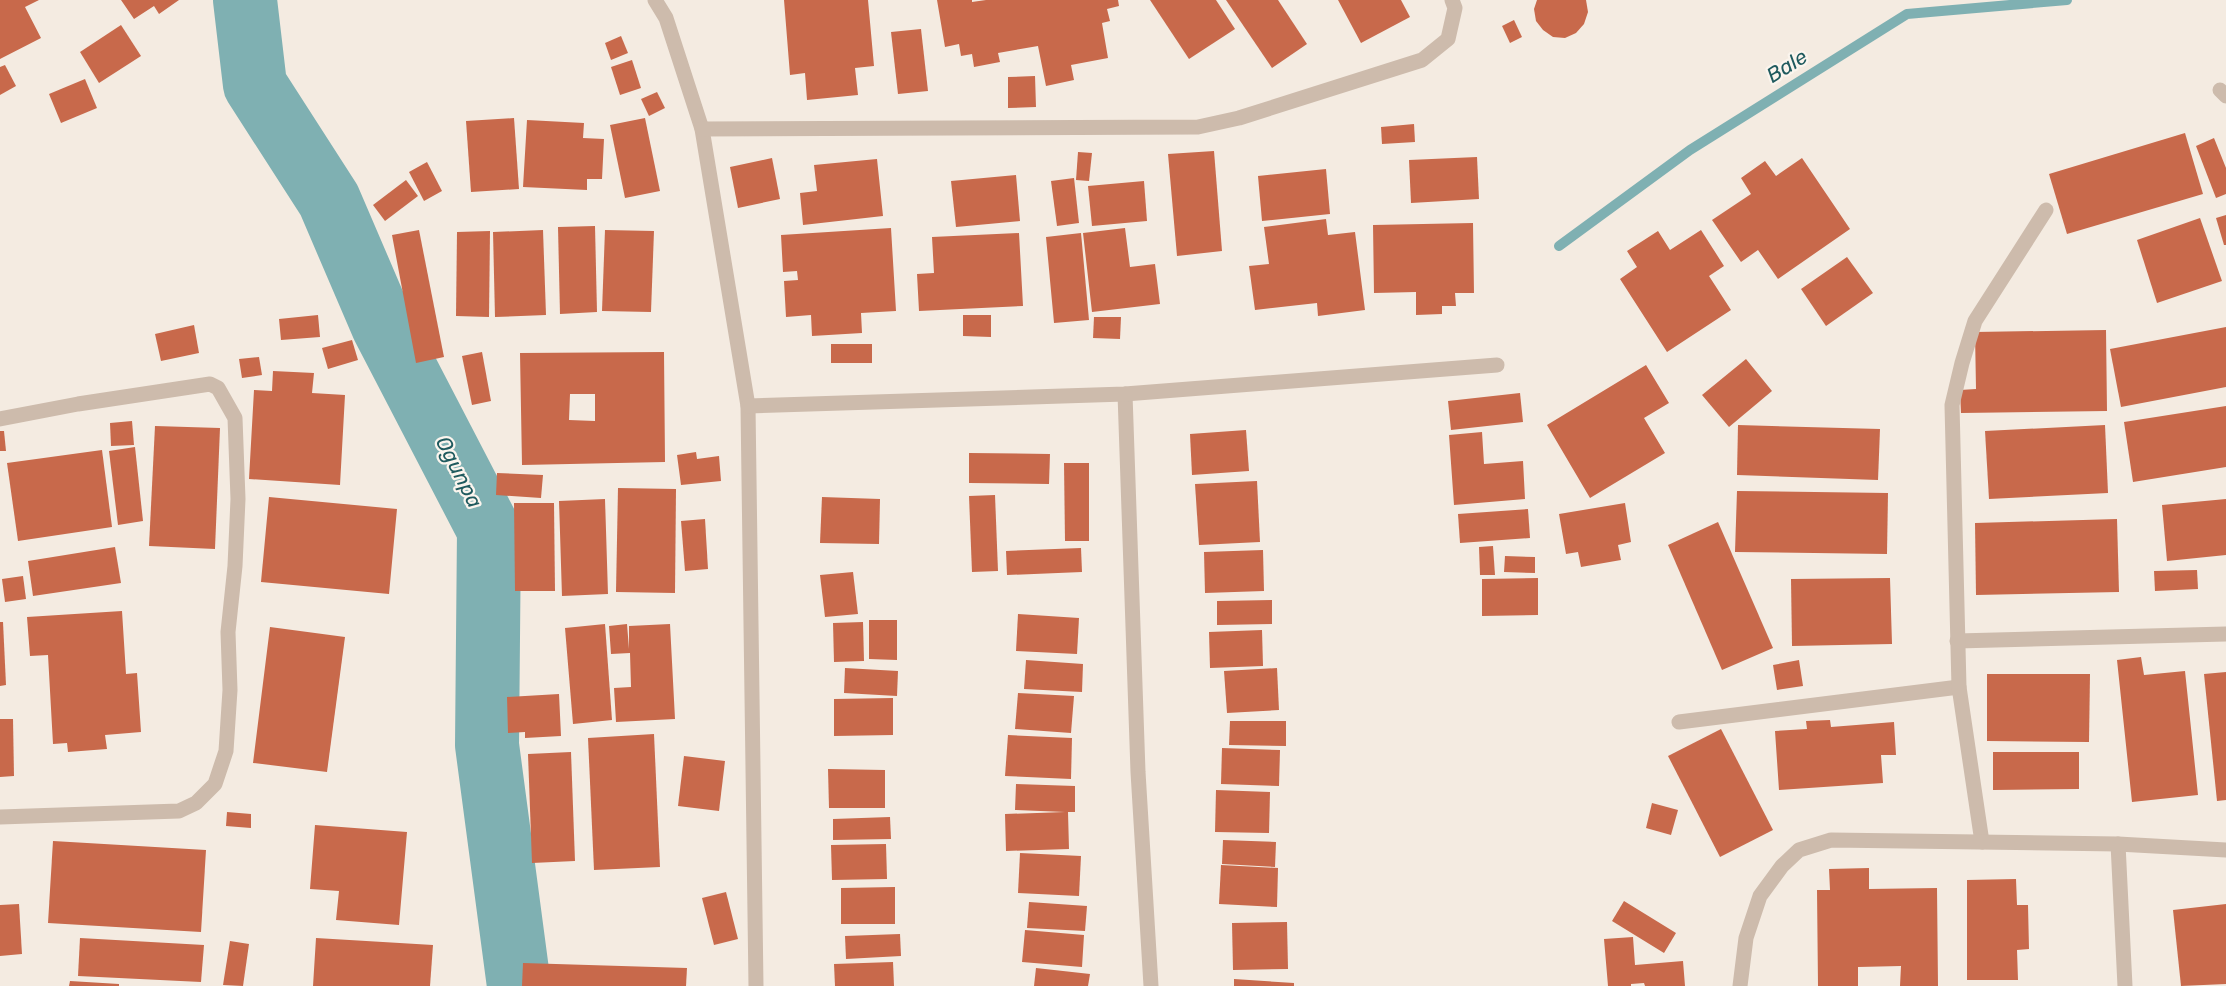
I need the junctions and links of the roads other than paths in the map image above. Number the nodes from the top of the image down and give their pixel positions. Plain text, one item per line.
1 (655, 0) edge
2 (1452, 0) edge
3 (702, 129) junction
4 (2046, 210) dead end
5 (1497, 365) dead end
6 (1125, 394) junction
7 (748, 406) junction
8 (0, 419) edge
9 (2226, 634) edge
10 (1957, 640) junction
11 (1959, 687) junction
12 (1679, 723) dead end
13 (0, 817) edge
14 (1982, 842) junction
15 (2118, 844) junction
16 (2226, 850) edge
17 (756, 986) edge
18 (1151, 986) edge
19 (1740, 986) edge
20 (2126, 986) edge

1 - 3 street
2 - 3 street
3 - 7 street
4 - 10 street
5 - 6 street
6 - 7 street
6 - 18 street
7 - 17 street
8 - 13 street
9 - 10 street
10 - 11 street
11 - 12 street
11 - 14 street
14 - 15 street
14 - 19 street
15 - 16 street
15 - 20 street

